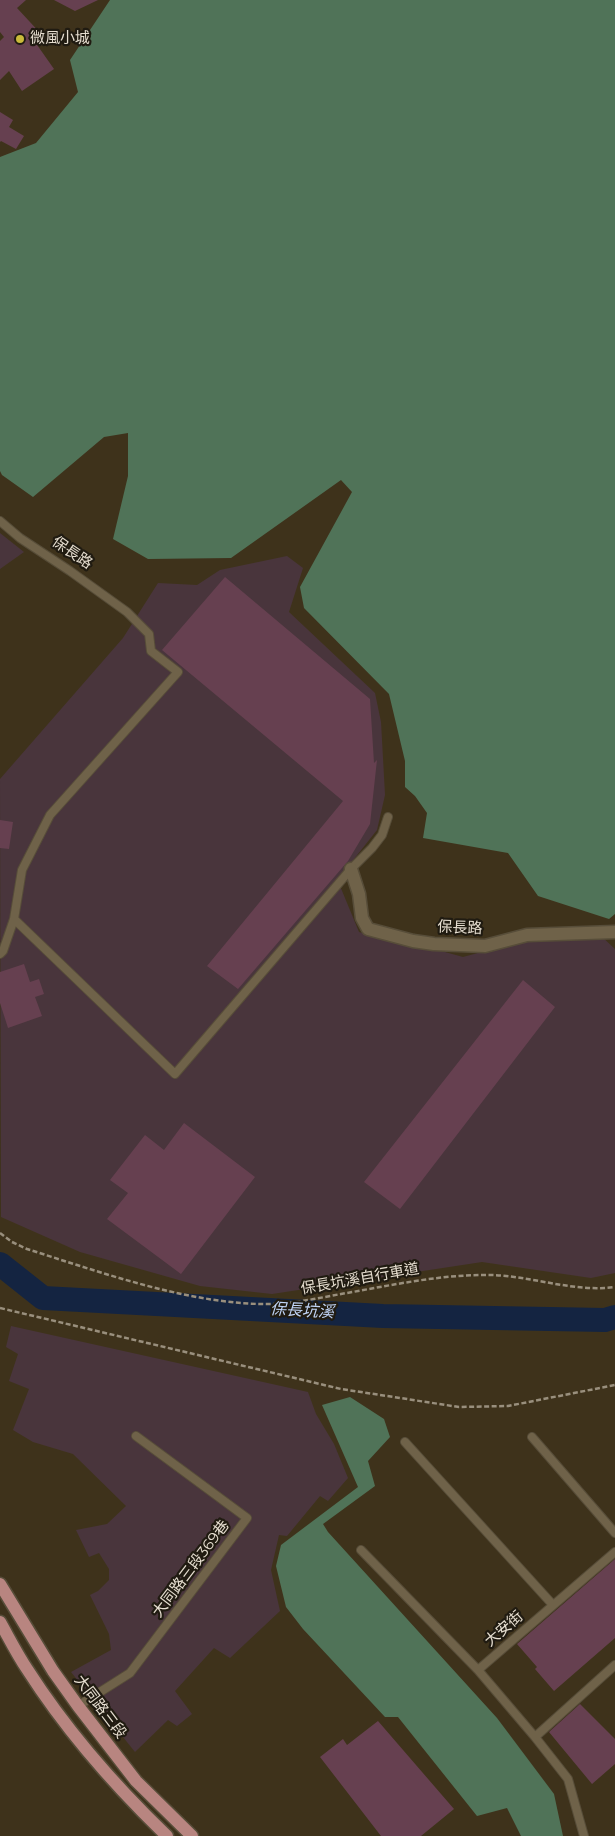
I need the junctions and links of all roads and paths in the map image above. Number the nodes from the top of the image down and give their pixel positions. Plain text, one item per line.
1 (0, 521) edge
2 (388, 817) dead end
3 (351, 869) junction
4 (14, 919) junction
5 (615, 932) edge
6 (0, 954) edge
7 (0, 1233) edge
8 (615, 1287) edge
9 (0, 1308) edge
10 (615, 1385) edge
11 (136, 1436) dead end
12 (532, 1437) dead end
13 (405, 1442) dead end
14 (615, 1533) edge
15 (361, 1550) dead end
16 (615, 1552) edge
17 (0, 1584) edge
18 (554, 1605) junction
19 (0, 1622) edge
20 (615, 1665) edge
21 (478, 1670) junction
22 (78, 1706) junction
23 (535, 1737) junction
24 (167, 1836) edge
25 (192, 1836) edge
26 (584, 1836) edge

1 - 4 lane, 保長路
2 - 3 lane
3 - 4 lane
3 - 5 street, 保長路
4 - 6 lane
7 - 8 path, 保長坑溪自行車道
9 - 10 path
11 - 22 lane, 大同路三段369巷
12 - 14 lane
13 - 18 lane
15 - 21 lane
16 - 18 lane, 大安街
17 - 22 main road, 大同路三段
18 - 21 lane, 大安街
19 - 24 main road
20 - 23 lane
21 - 23 lane
22 - 25 main road, 大同路三段
23 - 26 lane

